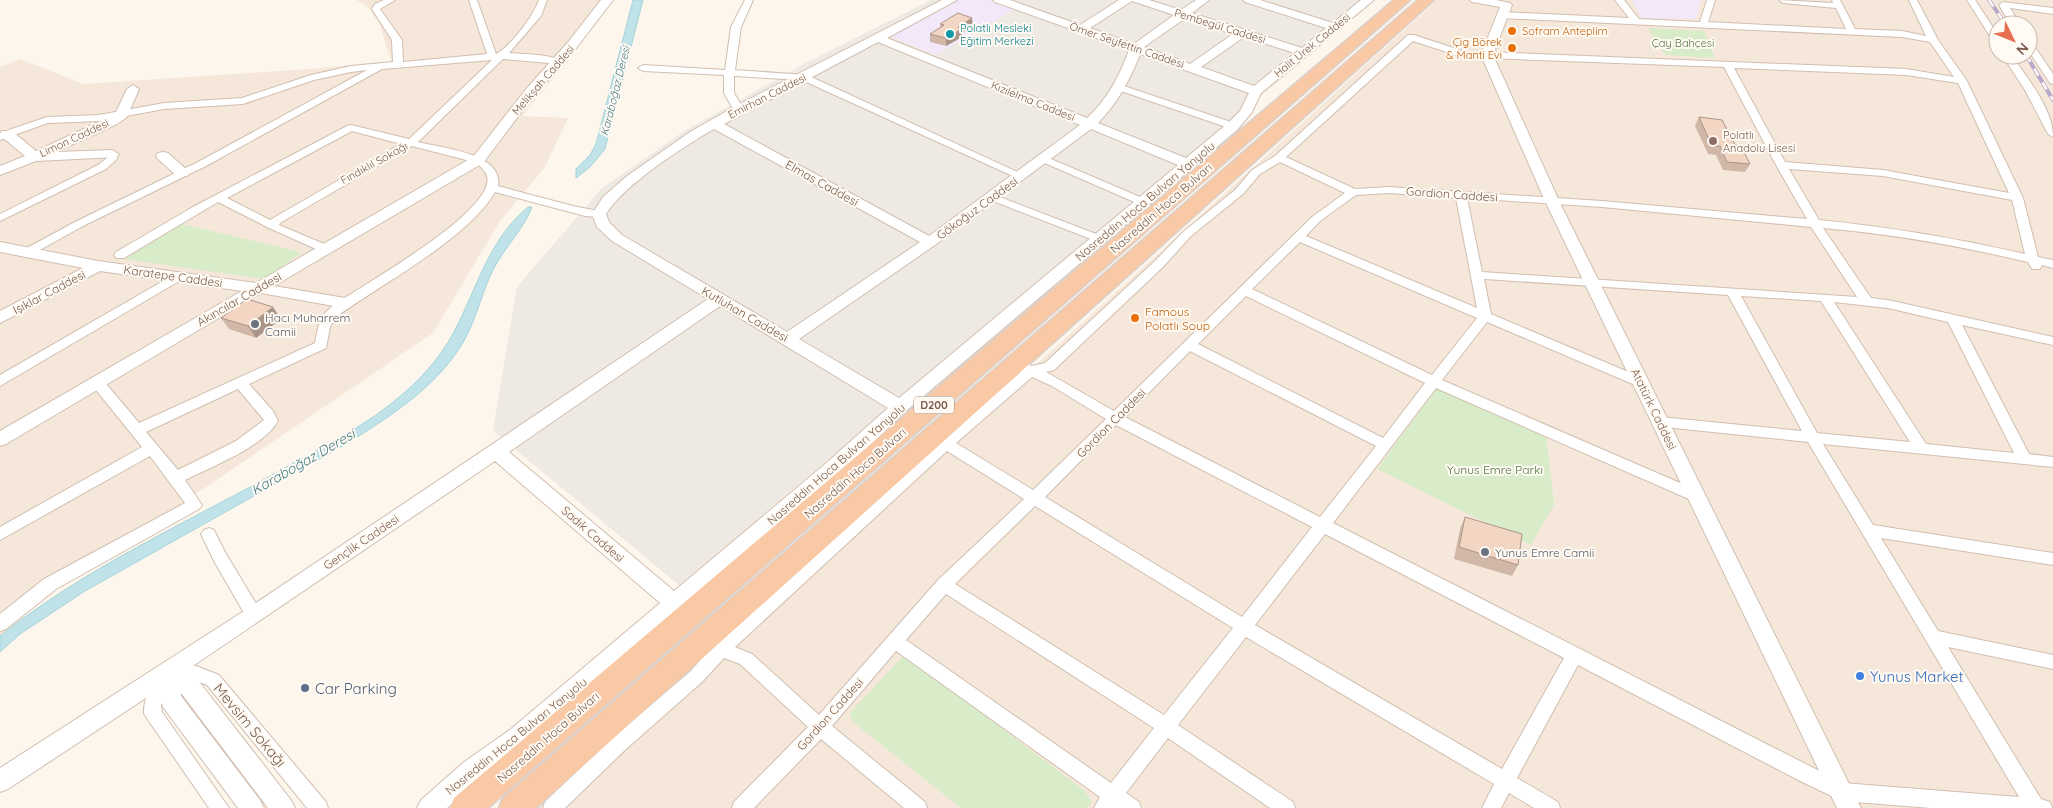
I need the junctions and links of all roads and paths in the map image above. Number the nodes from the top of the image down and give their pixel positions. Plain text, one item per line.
1 (391, 0) edge
2 (473, 0) edge
3 (542, 0) edge
4 (607, 0) edge
5 (749, 0) edge
6 (951, 0) edge
7 (999, 0) edge
8 (1032, 0) edge
9 (1113, 0) edge
10 (1127, 0) edge
11 (1137, 0) edge
12 (1202, 0) edge
13 (1249, 0) edge
14 (1403, 0) edge
15 (1427, 0) edge
16 (1476, 0) edge
17 (1619, 0) edge
18 (1711, 0) edge
19 (1783, 0) edge
20 (1913, 0) edge
21 (1970, 0) edge
22 (1364, 1) edge
23 (1838, 3) edge
24 (1504, 5) edge
25 (1020, 7) junction
26 (2053, 11) edge
27 (1182, 14) junction
28 (2010, 15) edge
29 (1637, 22) junction
30 (1703, 25) junction
31 (1076, 27) junction
32 (1334, 27) junction
33 (1988, 27) edge
34 (1852, 32) junction
35 (1242, 33) junction
36 (878, 38) junction
37 (1933, 40) junction
38 (1136, 48) junction
39 (1303, 52) junction
40 (1487, 55) junction
41 (497, 56) junction
42 (2038, 58) edge
43 (558, 62) junction
44 (1727, 64) junction
45 (398, 65) junction
46 (2014, 65) edge
47 (379, 67) junction
48 (643, 68) dead end
49 (1192, 68) junction
50 (729, 72) junction
51 (804, 77) junction
52 (1962, 80) junction
53 (2053, 81) edge
54 (1118, 87) junction
55 (133, 89) dead end
56 (1256, 91) junction
57 (739, 110) junction
58 (122, 114) junction
59 (714, 124) junction
60 (1090, 124) junction
61 (1233, 126) junction
62 (2053, 134) edge
63 (4, 136) edge
64 (412, 142) junction
65 (112, 154) joint
66 (163, 156) dead end
67 (34, 157) junction
68 (1279, 158) junction
69 (1044, 159) junction
70 (478, 160) junction
71 (1188, 164) junction
72 (1781, 165) junction
73 (0, 171) edge
74 (182, 173) junction
75 (1021, 176) junction
76 (492, 188) junction
77 (1353, 192) junction
78 (1461, 195) junction
79 (992, 197) junction
80 (218, 198) junction
81 (2017, 198) junction
82 (1552, 201) junction
83 (1143, 202) junction
84 (599, 214) junction
85 (0, 218) edge
86 (272, 226) junction
87 (1818, 227) junction
88 (1298, 237) junction
89 (1100, 239) junction
90 (930, 242) junction
91 (0, 248) edge
92 (325, 249) junction
93 (29, 252) junction
94 (120, 255) dead end
95 (2034, 262) junction
96 (2053, 264) edge
97 (98, 266) junction
98 (2053, 271) edge
99 (1477, 275) junction
100 (177, 278) junction
101 (1592, 284) junction
102 (259, 288) junction
103 (1244, 290) junction
104 (1732, 291) junction
105 (1825, 297) junction
106 (720, 299) junction
107 (1867, 302) junction
108 (346, 303) junction
109 (1485, 316) junction
110 (0, 318) edge
111 (1954, 319) junction
112 (788, 339) junction
113 (2053, 341) edge
114 (321, 345) joint
115 (1189, 345) junction
116 (1023, 367) junction
117 (0, 381) edge
118 (97, 382) junction
119 (1434, 382) junction
120 (1640, 382) junction
121 (240, 383) junction
122 (900, 407) junction
123 (1115, 418) junction
124 (1660, 422) junction
125 (137, 430) junction
126 (1812, 437) junction
127 (0, 439) edge
128 (940, 440) junction
129 (1385, 445) junction
130 (152, 448) junction
131 (1922, 448) junction
132 (497, 452) junction
133 (2024, 459) junction
134 (2053, 462) edge
135 (176, 478) junction
136 (1696, 496) junction
137 (1034, 498) junction
138 (1322, 526) junction
139 (1869, 530) junction
140 (0, 534) edge
141 (209, 534) dead end
142 (2053, 559) edge
143 (944, 585) junction
144 (682, 610) junction
145 (254, 615) junction
146 (0, 624) edge
147 (1244, 628) junction
148 (1932, 637) junction
149 (895, 640) junction
150 (721, 649) junction
151 (1574, 656) junction
152 (2053, 662) edge
153 (166, 673) junction
154 (820, 727) junction
155 (1167, 727) junction
156 (0, 781) edge
157 (1506, 782) junction
158 (1846, 800) edge
159 (1109, 801) edge
160 (2038, 807) edge
161 (220, 808) edge
162 (252, 808) edge
163 (283, 808) edge
164 (319, 808) edge
165 (429, 808) edge
166 (465, 808) edge
167 (514, 808) edge
168 (552, 808) edge
169 (741, 808) edge
170 (918, 808) edge
171 (1132, 808) edge
172 (1286, 808) edge
173 (1491, 808) edge
174 (1551, 808) edge

1 - 45 street
2 - 41 street
3 - 41 street, Fındıklıl Sokağı
4 - 43 street, Melikşah Caddesi
5 - 50 street
6 - 36 street, Emirhan Caddesi
7 - 25 street, Ömer Seyfettin Caddesi
8 - 25 street
9 - 31 street
10 - 31 street
11 - 27 street, Pembegül Caddesi
12 - 27 street
13 - 32 street
14 - 144 highway, Nasreddin Hoca Bulvarı / D200
15 - 116 highway, Nasreddin Hoca Bulvarı / D200
16 - 24 street
17 - 29 street
18 - 30 street
19 - 23 street
20 - 37 street
21 - 33 street
22 - 32 street, Halit Ürek Caddesi
23 - 34 street
24 - 29 street
24 - 40 street
25 - 31 street, Ömer Seyfettin Caddesi
26 - 28 street
27 - 35 street, Pembegül Caddesi
27 - 38 street
29 - 30 street
30 - 34 street
31 - 38 street, Ömer Seyfettin Caddesi
32 - 39 street, Halit Ürek Caddesi
34 - 37 street
35 - 39 street, Pembegül Caddesi
35 - 49 street
36 - 51 street, Emirhan Caddesi
36 - 60 street, Kızılelma Caddesi
37 - 52 street
38 - 49 street, Ömer Seyfettin Caddesi
38 - 54 street, Gökoğuz Caddesi
39 - 56 street, Halit Ürek Caddesi
40 - 44 street
40 - 68 street
40 - 82 street, Atatürk Caddesi
41 - 43 street
41 - 45 street
41 - 64 street, Fındıklıl Sokağı
42 - 53 street
43 - 70 street, Melikşah Caddesi
44 - 52 street
44 - 72 street
45 - 47 street
46 - 62 street
47 - 58 street
47 - 74 street
48 - 50 street
49 - 56 street, Ömer Seyfettin Caddesi
50 - 51 street
50 - 57 street
51 - 57 street, Emirhan Caddesi
51 - 75 street
52 - 81 street
54 - 60 street, Gökoğuz Caddesi
54 - 61 street
55 - 58 street, Limon Caddesi
56 - 61 street, Nasreddin Hoca Bulvarı Yanyolu
57 - 59 street, Emirhan Caddesi
58 - 63 street
58 - 67 street, Limon Caddesi
59 - 84 street, Emirhan Caddesi
59 - 90 street, Elmas Caddesi
60 - 69 street, Gökoğuz Caddesi
60 - 71 street, Kızılelma Caddesi
61 - 71 street, Nasreddin Hoca Bulvarı Yanyolu
63 - 67 street
64 - 70 street
64 - 80 street
64 - 86 street, Fındıklıl Sokağı
65 - 67 street
65 - 85 street
66 - 74 street
67 - 73 street, Limon Caddesi
68 - 77 street
68 - 116 street
69 - 75 street, Gökoğuz Caddesi
69 - 83 street
70 - 76 street
70 - 92 street, Akıncılar Caddesi
71 - 83 street, Nasreddin Hoca Bulvarı Yanyolu
72 - 81 street
72 - 87 street
74 - 93 street
75 - 79 street, Gökoğuz Caddesi
76 - 84 street
76 - 108 street
77 - 78 street, Gordion Caddesi
77 - 88 street, Gordion Caddesi
78 - 82 street, Gordion Caddesi
78 - 99 street
79 - 89 street
79 - 90 street, Gökoğuz Caddesi
80 - 86 street
80 - 94 street
81 - 95 street
82 - 87 street, Gordion Caddesi
82 - 101 street, Atatürk Caddesi
83 - 89 street, Nasreddin Hoca Bulvarı Yanyolu
84 - 106 street, Kutluhan Caddesi
86 - 92 street
87 - 95 street, Gordion Caddesi
87 - 107 street
88 - 103 street, Gordion Caddesi
88 - 109 street
89 - 122 street, Nasreddin Hoca Bulvarı Yanyolu
90 - 112 street, Gökoğuz Caddesi
91 - 93 street, Karatepe Caddesi
92 - 102 street, Akıncılar Caddesi
93 - 97 street, Karatepe Caddesi
95 - 96 street
95 - 98 street
97 - 100 street, Karatepe Caddesi
97 - 110 street, Işıklar Caddesi
99 - 101 street
99 - 109 street
100 - 102 street, Karatepe Caddesi
100 - 117 street
101 - 104 street
101 - 120 street, Atatürk Caddesi
102 - 108 street, Karatepe Caddesi
102 - 118 street, Akıncılar Caddesi
103 - 115 street, Gordion Caddesi
103 - 119 street
104 - 105 street
104 - 126 street
105 - 107 street
105 - 131 street
106 - 112 street, Kutluhan Caddesi
106 - 132 street, Gençlik Caddesi
107 - 111 street
108 - 114 street
109 - 119 street
109 - 120 street
111 - 113 street
111 - 133 street
112 - 122 street, Kutluhan Caddesi
114 - 121 street
115 - 123 street, Gordion Caddesi
115 - 129 street
116 - 123 street
116 - 128 highway, Nasreddin Hoca Bulvarı / D200
118 - 125 street
118 - 127 street, Akıncılar Caddesi
119 - 129 street
119 - 136 street
120 - 124 street, Atatürk Caddesi
121 - 125 street
121 - 135 street
122 - 144 street, Nasreddin Hoca Bulvarı Yanyolu
123 - 137 street, Gordion Caddesi
123 - 138 street
124 - 126 street
124 - 136 street, Atatürk Caddesi
125 - 130 street
126 - 131 street
126 - 139 street
128 - 137 street
128 - 150 street
128 - 167 highway, Nasreddin Hoca Bulvarı / D200
129 - 138 street
130 - 135 street
130 - 140 street
131 - 133 street
132 - 144 street, Sadık Caddesi
132 - 145 street, Gençlik Caddesi
133 - 134 street
135 - 146 street
136 - 158 street, Atatürk Caddesi
137 - 143 street, Gordion Caddesi
137 - 147 street
138 - 147 street
138 - 151 street
139 - 142 street
139 - 148 street
141 - 145 street
143 - 149 street, Gordion Caddesi
143 - 155 street
144 - 165 street, Nasreddin Hoca Bulvarı Yanyolu
144 - 166 highway, Nasreddin Hoca Bulvarı / D200
145 - 153 street, Gençlik Caddesi
147 - 155 street
147 - 157 street
148 - 152 street
148 - 160 street
149 - 154 street, Gordion Caddesi
149 - 159 street
150 - 154 street
150 - 168 street
151 - 157 street
151 - 158 street
153 - 156 street, Gençlik Caddesi
153 - 161 street
153 - 162 street
153 - 163 street, Mevsim Sokağı
153 - 164 street, Mevsim Sokağı
154 - 169 street, Gordion Caddesi
154 - 170 street
155 - 159 street
155 - 172 street
157 - 173 street
157 - 174 street
158 - 160 street
159 - 171 street

